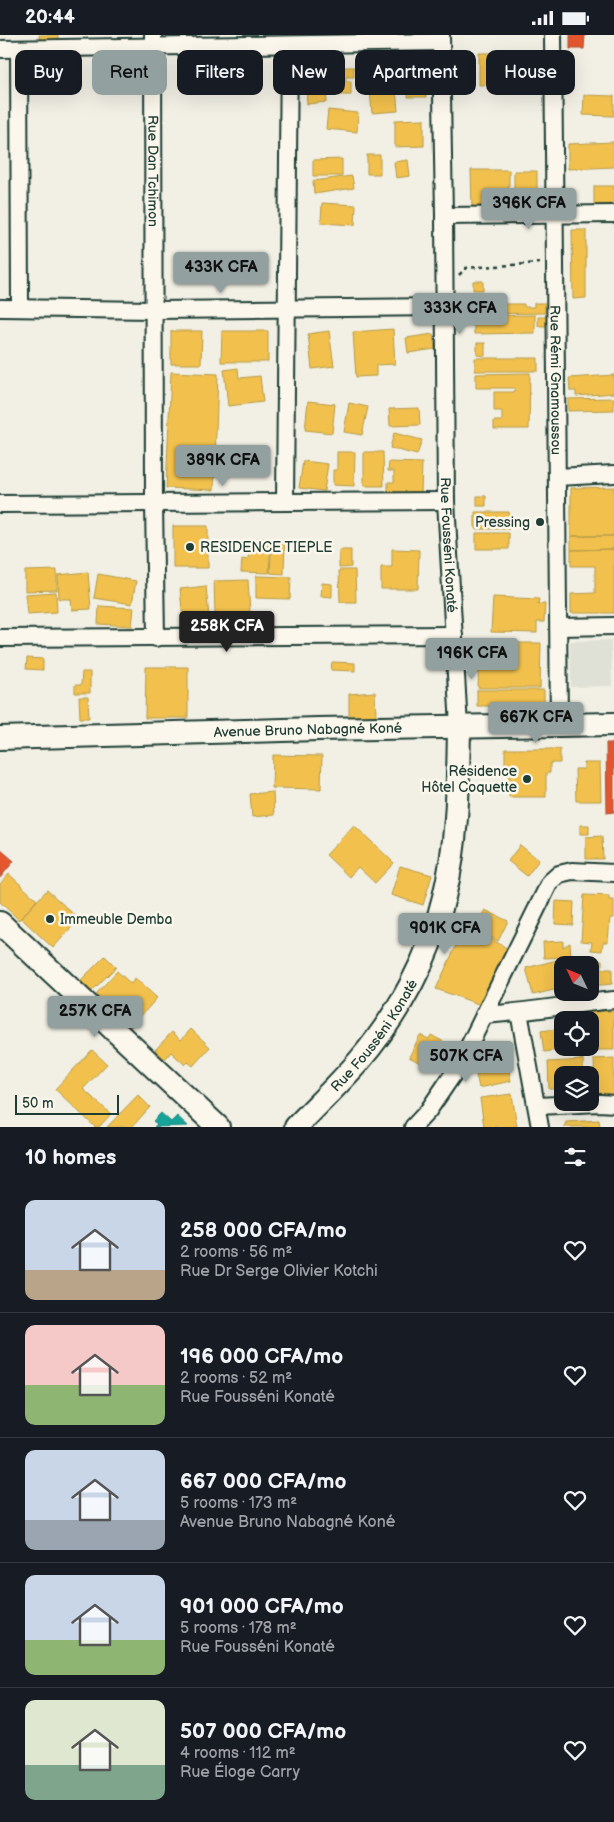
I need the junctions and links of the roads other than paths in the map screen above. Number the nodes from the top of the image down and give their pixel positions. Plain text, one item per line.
1 (552, 35) edge
2 (441, 39) edge
3 (153, 40) edge
4 (289, 45) junction
5 (0, 49) edge
6 (19, 49) junction
7 (614, 214) edge
8 (554, 215) junction
9 (444, 216) junction
10 (20, 307) junction
11 (444, 307) junction
12 (0, 308) edge
13 (287, 309) junction
14 (154, 310) junction
15 (614, 474) edge
16 (557, 477) junction
17 (446, 501) junction
18 (286, 502) junction
19 (154, 503) junction
20 (0, 504) edge
21 (614, 626) edge
22 (559, 627) junction
23 (454, 635) junction
24 (0, 638) edge
25 (156, 638) junction
26 (614, 723) edge
27 (559, 725) junction
28 (459, 727) junction
29 (0, 738) edge
30 (614, 873) edge
31 (1, 926) edge
32 (614, 1000) edge
33 (519, 1013) junction
34 (484, 1015) junction
35 (614, 1104) edge
36 (537, 1107) junction
37 (429, 1119) edge
38 (218, 1127) edge
39 (296, 1127) edge
40 (413, 1127) edge
41 (540, 1127) edge

1 - 8 street, Rue Rémi Gnamoussou
2 - 4 street
2 - 9 street, Rue Fousséni Konaté
3 - 4 street
3 - 6 street
3 - 14 street, Rue Dan Tchimon
4 - 13 street
5 - 6 street
6 - 10 street
7 - 8 street
8 - 9 street
8 - 16 street, Rue Rémi Gnamoussou
9 - 11 street, Rue Fousséni Konaté
10 - 12 street
10 - 14 street
11 - 13 street
11 - 17 street, Rue Fousséni Konaté
13 - 14 street
13 - 18 street
14 - 19 street, Rue Dan Tchimon
15 - 16 street
16 - 22 street, Rue Rémi Gnamoussou
17 - 18 street
17 - 23 street, Rue Fousséni Konaté
18 - 19 street
19 - 20 street
19 - 25 street, Rue Dan Tchimon
21 - 22 street
22 - 27 street, Rue Rémi Gnamoussou
23 - 25 street
23 - 28 street, Rue Fousséni Konaté
24 - 25 street
26 - 27 main road, Avenue Bruno Nabagné Koné
27 - 28 main road, Avenue Bruno Nabagné Koné
28 - 29 main road, Avenue Bruno Nabagné Koné
28 - 39 main road, Rue Fousséni Konaté
30 - 34 street
31 - 38 main road
32 - 33 street
33 - 34 street
33 - 36 street
34 - 37 street
35 - 36 street
36 - 41 street
37 - 40 street

